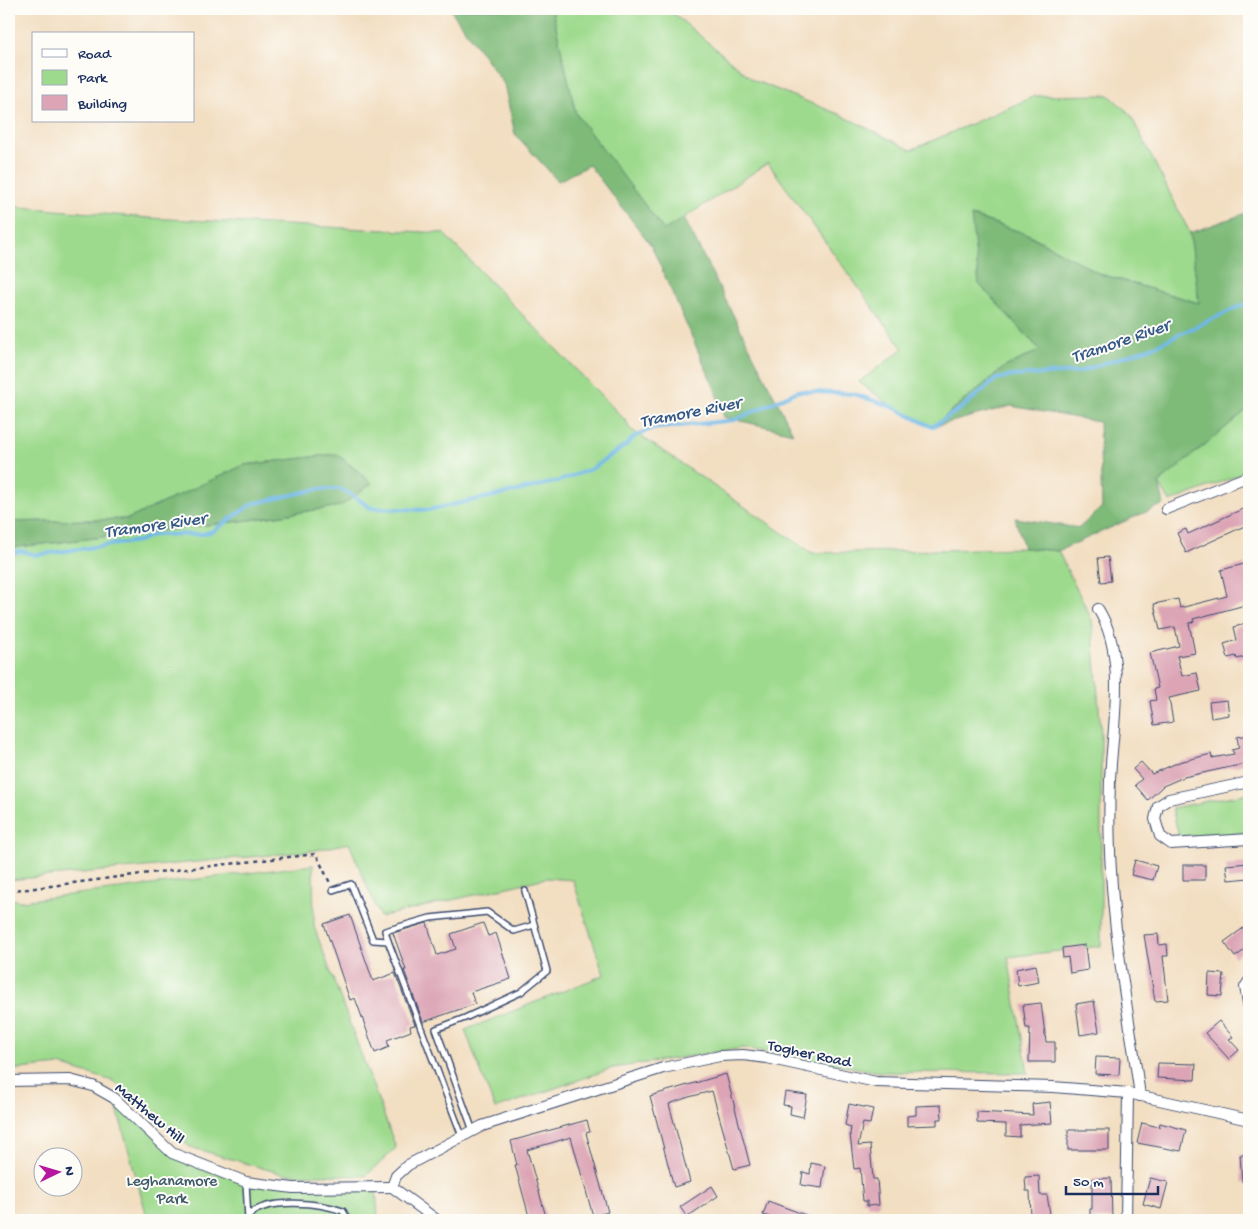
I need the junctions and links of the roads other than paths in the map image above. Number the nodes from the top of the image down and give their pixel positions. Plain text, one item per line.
1 (1249, 476) edge
2 (1166, 509) dead end
3 (1098, 609) dead end
4 (1249, 782) edge
5 (1249, 839) edge
6 (333, 890) road end
7 (525, 892) dead end
8 (534, 926) junction
9 (388, 941) junction
10 (1249, 982) edge
11 (1249, 1008) edge
12 (9, 1081) edge
13 (1128, 1094) junction
14 (1140, 1096) junction
15 (1249, 1120) edge
16 (473, 1131) junction
17 (462, 1136) junction
18 (246, 1182) junction
19 (392, 1187) junction
20 (249, 1218) edge
21 (348, 1220) edge
22 (436, 1220) edge
23 (1126, 1220) edge

1 - 2 street
3 - 14 street
4 - 5 street
6 - 9 lane
7 - 8 lane
8 - 9 lane
8 - 16 lane
9 - 17 lane
10 - 11 street
12 - 18 street, Matthew Hill
13 - 14 street, Togher Road
13 - 16 street, Togher Road
13 - 23 street
14 - 15 street, Togher Road
16 - 17 street, Togher Road
17 - 19 street, Togher Road
18 - 19 street, Matthew Hill
18 - 20 lane
19 - 22 street
20 - 21 lane

